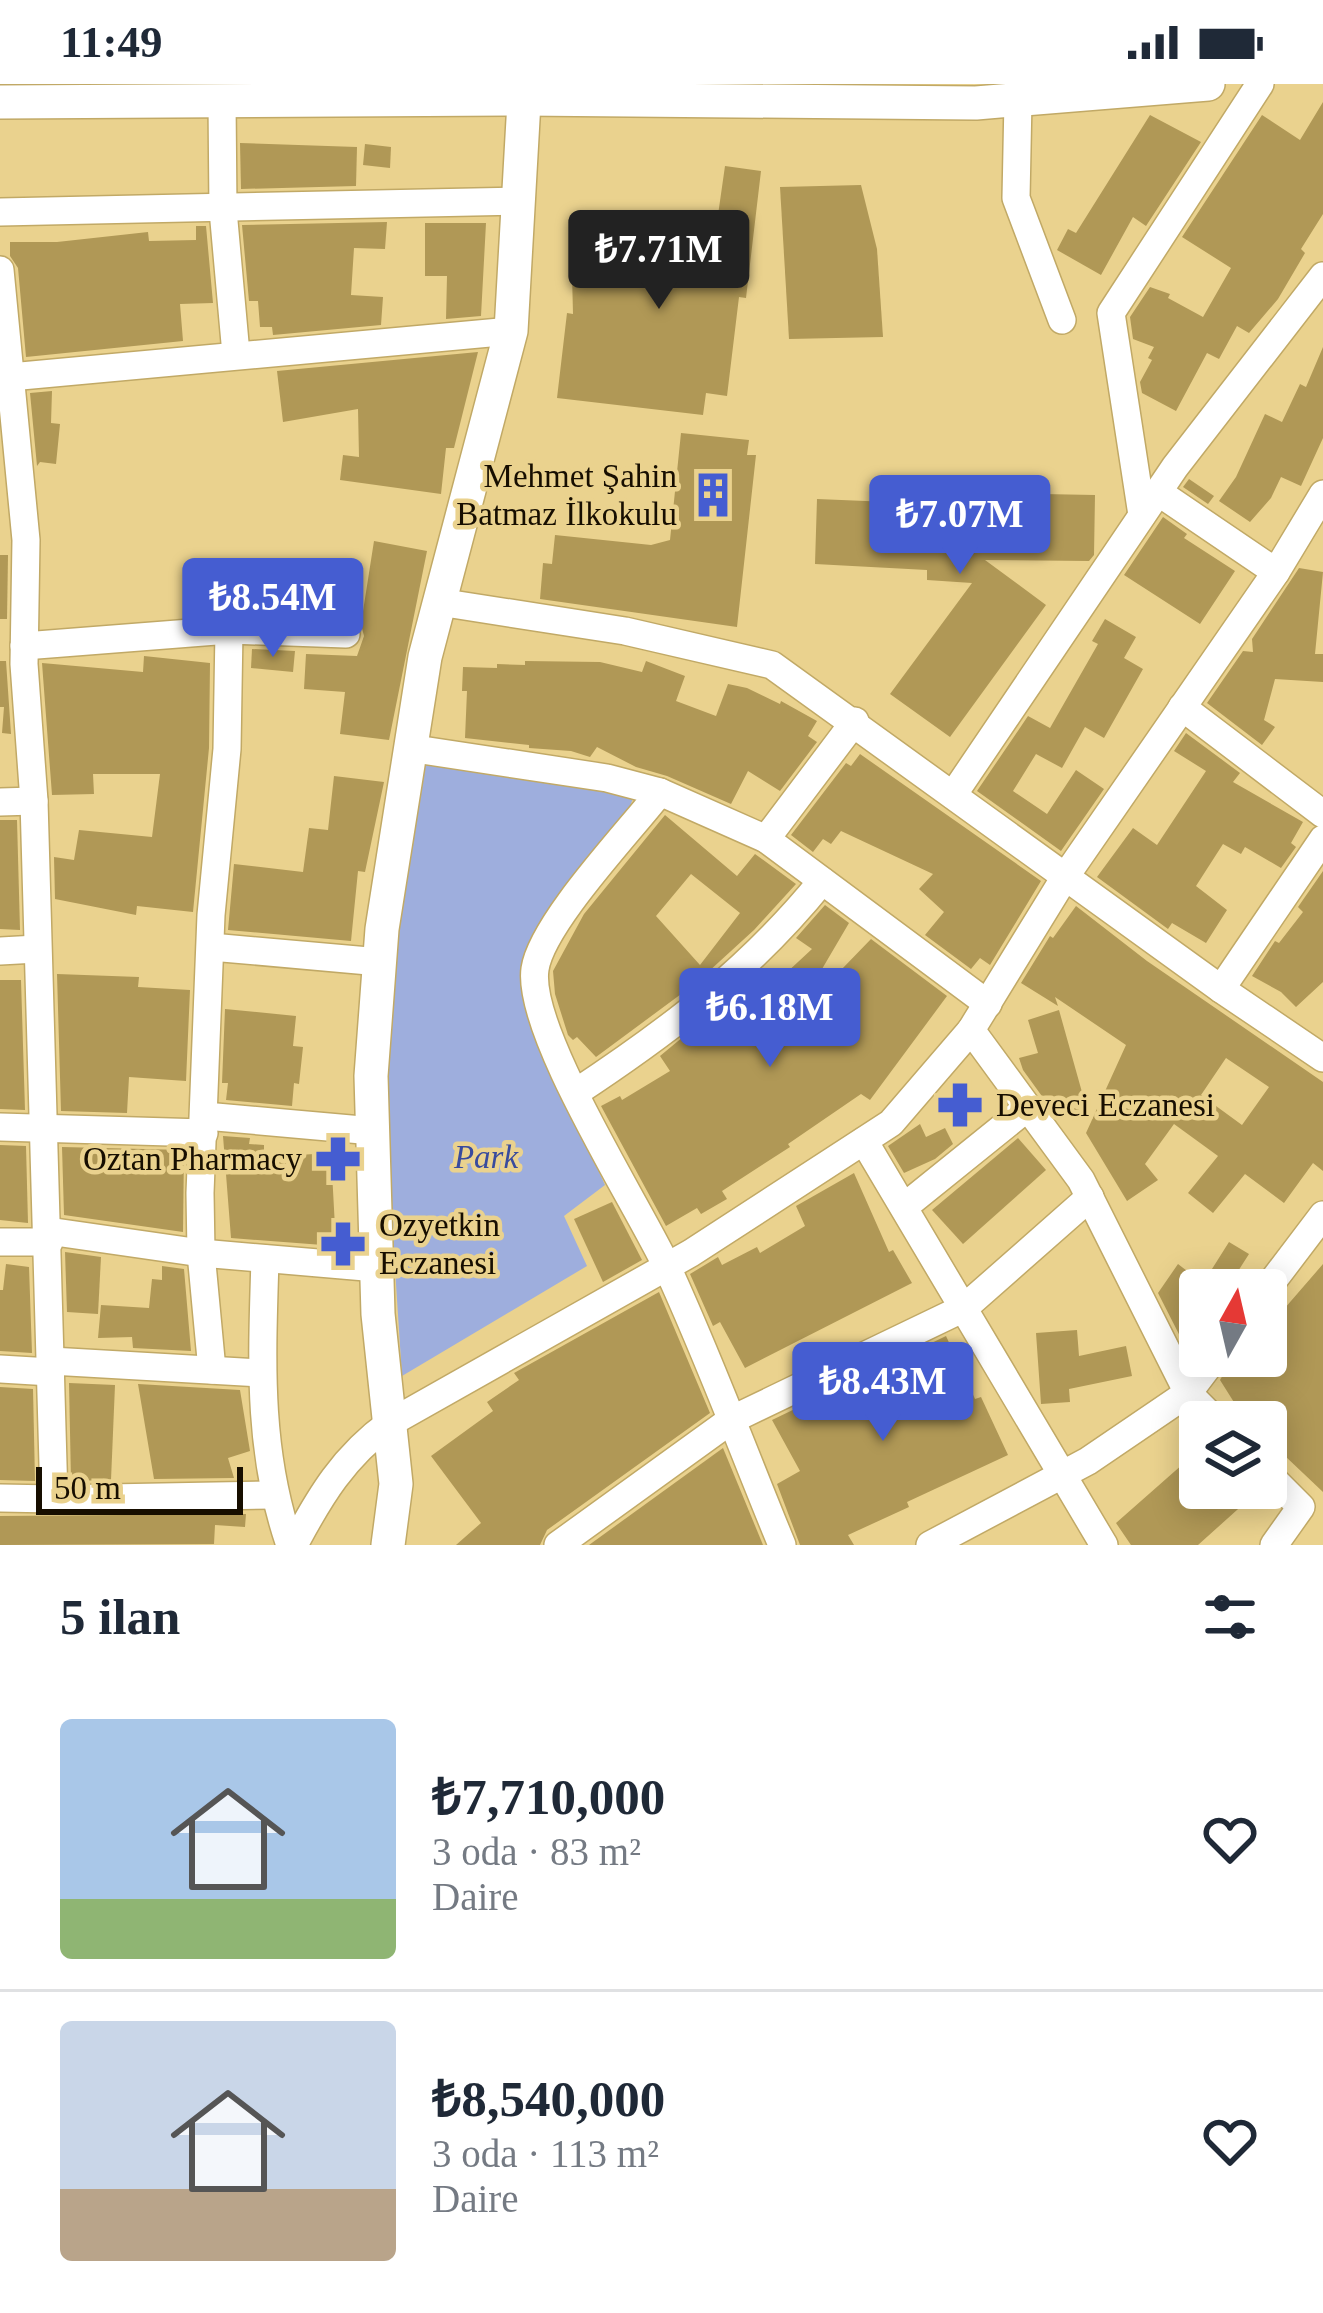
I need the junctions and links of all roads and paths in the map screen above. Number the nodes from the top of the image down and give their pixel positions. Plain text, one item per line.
1 (1208, 84) edge
2 (1260, 84) edge
3 (524, 91) edge
4 (55, 92) edge
5 (958, 94) edge
6 (1018, 100) junction
7 (222, 101) junction
8 (0, 102) edge
9 (519, 201) junction
10 (223, 209) junction
11 (0, 212) edge
12 (0, 270) edge
13 (1323, 276) edge
14 (1062, 320) dead end
15 (511, 331) junction
16 (236, 354) junction
17 (7, 393) edge
18 (1323, 494) edge
19 (1150, 504) junction
20 (13, 540) edge
21 (1276, 572) junction
22 (439, 602) junction
23 (229, 630) junction
24 (346, 634) dead end
25 (16, 658) edge
26 (1182, 707) junction
27 (855, 721) junction
28 (409, 748) junction
29 (660, 791) junction
30 (953, 795) junction
31 (34, 801) junction
32 (0, 802) edge
33 (1323, 814) edge
34 (766, 839) junction
35 (1323, 839) edge
36 (1065, 877) junction
37 (822, 881) junction
38 (211, 947) junction
39 (37, 949) junction
40 (0, 951) edge
41 (380, 962) junction
42 (1221, 989) junction
43 (988, 1004) junction
44 (971, 1030) junction
45 (1323, 1058) edge
46 (575, 1093) junction
47 (1028, 1107) junction
48 (204, 1125) junction
49 (0, 1127) edge
50 (45, 1130) junction
51 (373, 1131) junction
52 (864, 1141) junction
53 (1090, 1197) junction
54 (904, 1207) junction
55 (1323, 1215) edge
56 (48, 1236) junction
57 (0, 1242) edge
58 (201, 1252) junction
59 (265, 1259) junction
60 (667, 1266) junction
61 (377, 1268) junction
62 (1282, 1269) edge
63 (964, 1308) junction
64 (51, 1366) junction
65 (0, 1369) edge
66 (212, 1370) junction
67 (262, 1372) junction
68 (1200, 1377) edge
69 (1188, 1393) junction
70 (1196, 1401) edge
71 (731, 1420) junction
72 (390, 1423) junction
73 (1064, 1474) junction
74 (1287, 1492) edge
75 (273, 1495) junction
76 (0, 1498) edge
77 (54, 1499) junction
78 (1312, 1516) edge
79 (292, 1545) edge
80 (388, 1545) edge
81 (558, 1545) edge
82 (782, 1545) edge
83 (929, 1545) edge
84 (1104, 1545) edge
85 (1274, 1545) edge

1 - 6 street
2 - 19 street
3 - 5 street
3 - 7 street
3 - 9 street
4 - 7 street
4 - 8 street
5 - 6 street
6 - 14 street
7 - 10 street
9 - 10 street
9 - 15 street
10 - 11 street
10 - 16 street
12 - 17 street
13 - 19 street
15 - 16 street
15 - 22 street
16 - 17 street
17 - 20 street
18 - 21 street
19 - 21 street
19 - 30 street
20 - 25 street
21 - 26 street
22 - 27 street
22 - 28 street
23 - 24 street
23 - 25 street
23 - 38 street
25 - 31 street
26 - 33 street
26 - 36 street
27 - 30 street
27 - 34 street
28 - 29 street
28 - 41 street
29 - 34 street
29 - 46 street
30 - 36 street
31 - 32 street
31 - 39 street
34 - 37 street
35 - 42 street
36 - 42 street
36 - 43 street
37 - 43 street
37 - 46 street
38 - 41 street
38 - 48 street
39 - 40 street
39 - 50 street
41 - 51 street
42 - 45 street
43 - 44 street
44 - 47 street
44 - 52 street
46 - 60 street
47 - 53 street
47 - 54 street
48 - 50 street
48 - 51 street
48 - 58 street
49 - 50 street
50 - 56 street
51 - 61 street
52 - 54 street
52 - 60 street
53 - 63 street
53 - 69 street
54 - 63 street
55 - 62 street
56 - 57 street
56 - 58 street
56 - 64 street
58 - 59 street
58 - 66 street
59 - 61 street
59 - 67 street
60 - 71 street
60 - 72 street
61 - 72 street
63 - 71 street
63 - 73 street
64 - 65 street
64 - 66 street
64 - 77 street
66 - 67 street
67 - 75 street
68 - 69 street
69 - 70 street
69 - 73 street
71 - 81 street
71 - 82 street
72 - 79 street
72 - 80 street
73 - 83 street
73 - 84 street
74 - 78 street
75 - 77 street
75 - 79 street
76 - 77 street
78 - 85 street

